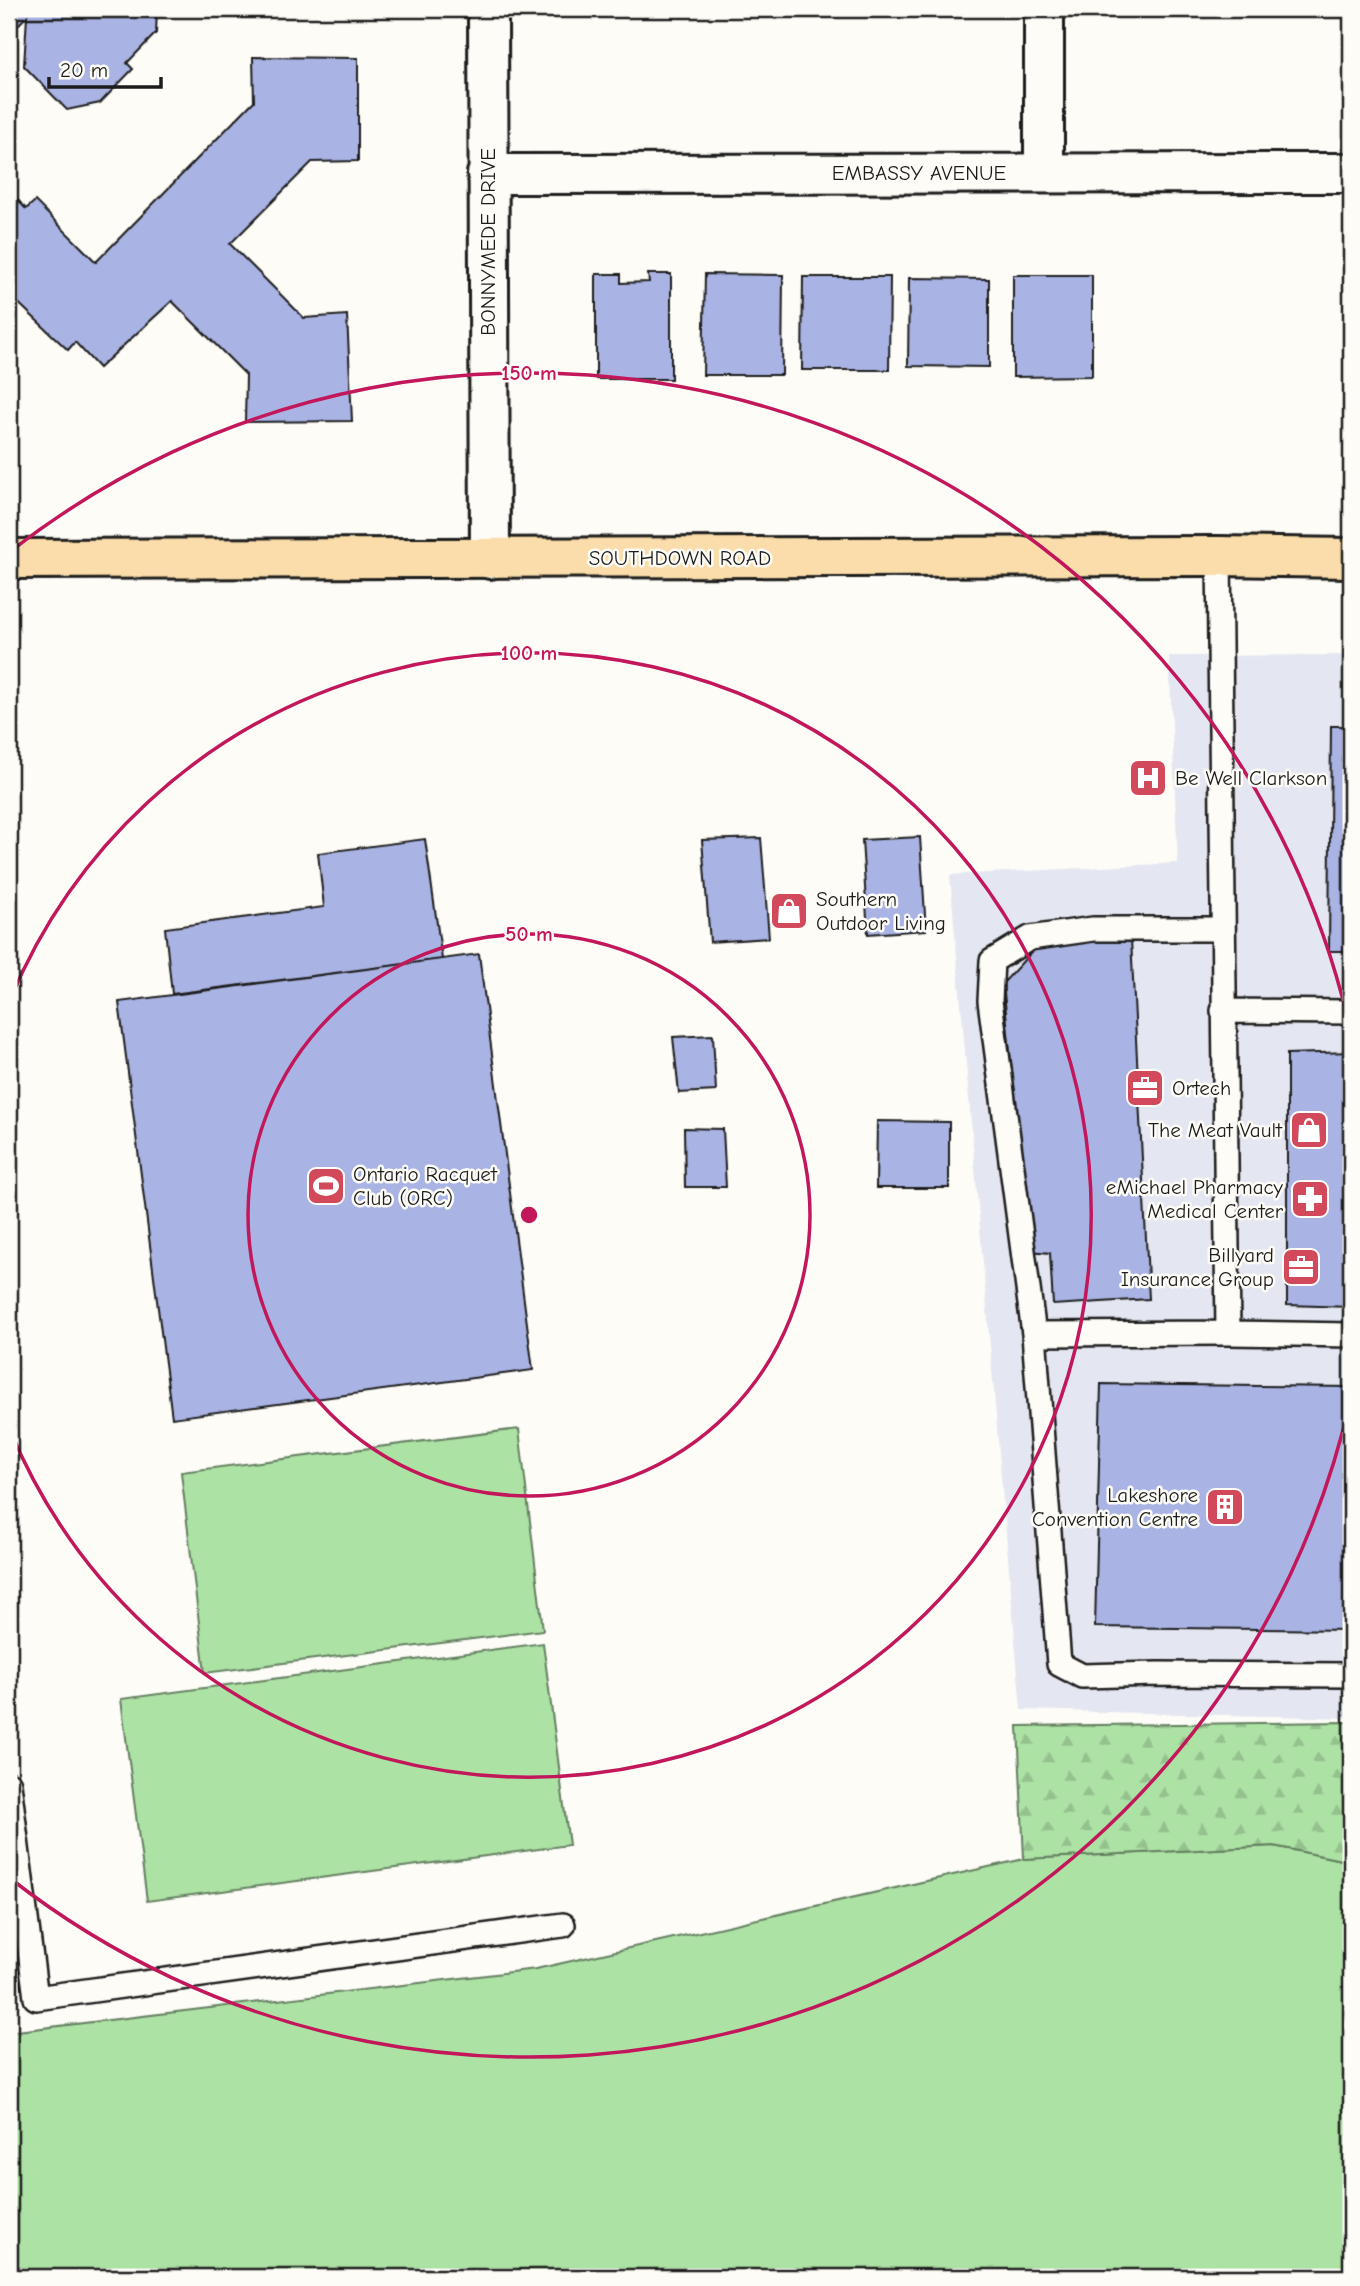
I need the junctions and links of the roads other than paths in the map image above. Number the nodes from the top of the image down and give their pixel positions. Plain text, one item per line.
1 (488, 9) edge
2 (1044, 9) edge
3 (487, 173) junction
4 (1044, 173) junction
5 (1351, 173) edge
6 (1219, 556) junction
7 (1351, 558) edge
8 (9, 559) edge
9 (490, 559) junction
10 (1222, 929) junction
11 (1223, 1011) junction
12 (1351, 1012) edge
13 (1228, 1333) junction
14 (1034, 1334) junction
15 (1351, 1335) edge
16 (1351, 1675) edge
17 (9, 1784) edge
18 (563, 1925) dead end

1 - 3 street, BONNYMEDE DRIVE
2 - 4 street
3 - 4 street, EMBASSY AVENUE
3 - 9 street, BONNYMEDE DRIVE
4 - 5 street, EMBASSY AVENUE
6 - 7 main road, SOUTHDOWN ROAD
6 - 9 main road, SOUTHDOWN ROAD
6 - 10 lane
8 - 9 main road, SOUTHDOWN ROAD
10 - 11 lane
10 - 14 lane
11 - 12 lane
11 - 13 lane
13 - 14 lane
13 - 15 lane
14 - 16 lane
17 - 18 lane

